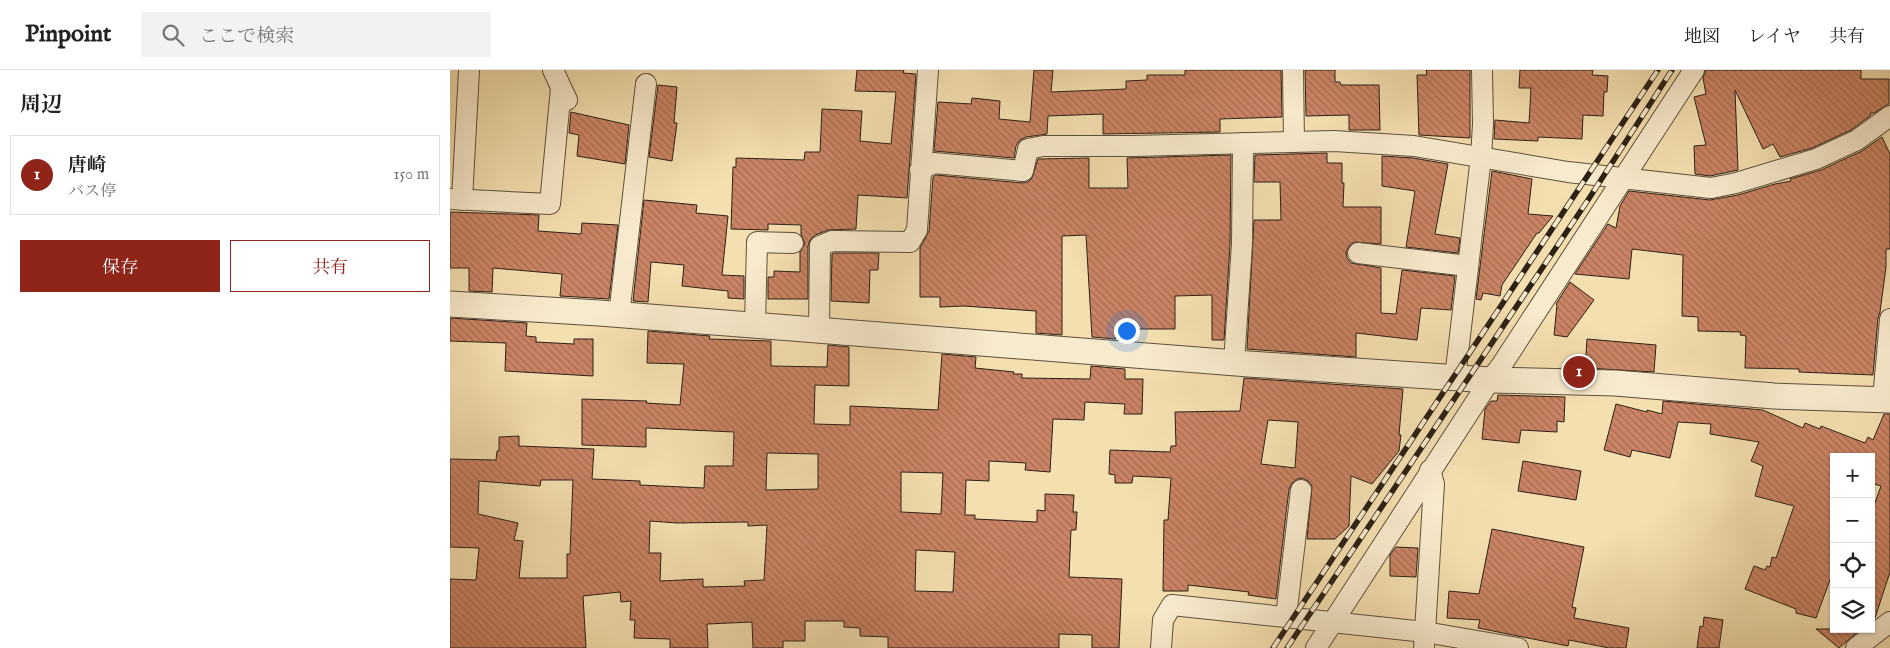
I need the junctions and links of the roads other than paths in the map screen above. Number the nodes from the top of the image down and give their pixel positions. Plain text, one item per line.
1 (469, 70) edge
2 (928, 70) edge
3 (1293, 70) edge
4 (1482, 70) edge
5 (1694, 70) edge
6 (557, 79) edge
7 (646, 84) dead end
8 (572, 111) dead end
9 (1890, 116) edge
10 (1294, 142) junction
11 (1243, 143) junction
12 (1481, 157) junction
13 (920, 170) junction
14 (1623, 179) junction
15 (456, 199) edge
16 (794, 243) dead end
17 (1358, 253) dead end
18 (1468, 266) junction
19 (450, 304) edge
20 (619, 315) junction
21 (1890, 319) edge
22 (755, 326) junction
23 (819, 331) junction
24 (1234, 363) junction
25 (1455, 378) junction
26 (1490, 380) junction
27 (1887, 400) edge
28 (1430, 470) junction
29 (1301, 490) dead end
30 (1286, 617) junction
31 (1333, 622) junction
32 (1890, 622) edge
33 (1424, 640) edge
34 (1161, 648) edge
35 (1316, 648) edge
36 (1518, 648) edge
37 (1856, 648) edge

1 - 15 street
2 - 13 street
3 - 10 street
4 - 12 street
5 - 14 street
6 - 8 street
6 - 15 street
7 - 20 street
9 - 14 street
10 - 11 street
10 - 12 street
11 - 13 street
11 - 24 street
12 - 14 street
12 - 18 street
13 - 23 street
14 - 26 street
16 - 22 street
17 - 18 street
18 - 25 street
19 - 20 street
20 - 22 street
21 - 27 street
22 - 23 street
23 - 24 street
24 - 25 street
25 - 26 street
26 - 27 street
26 - 28 street
28 - 31 street
28 - 33 street
29 - 30 street
30 - 31 street
30 - 34 street
31 - 33 street
31 - 35 street
32 - 37 street
33 - 36 street

